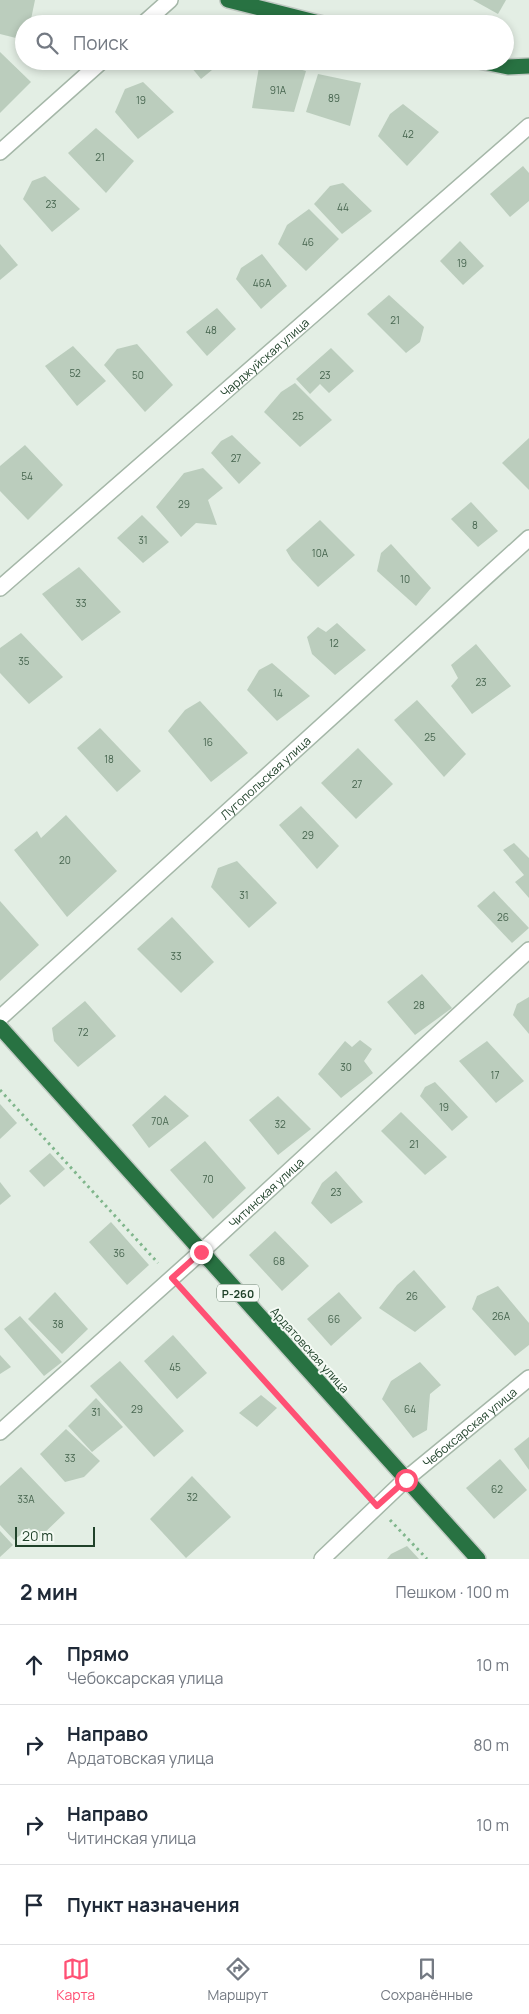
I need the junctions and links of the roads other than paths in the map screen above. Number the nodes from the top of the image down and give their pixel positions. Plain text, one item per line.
1 (170, 0) edge
2 (228, 0) edge
3 (153, 15) edge
4 (288, 15) edge
5 (514, 66) edge
6 (529, 66) edge
7 (92, 70) edge
8 (529, 126) edge
9 (0, 152) edge
10 (529, 538) edge
11 (0, 588) edge
12 (529, 950) edge
13 (0, 1018) edge
14 (0, 1026) edge
15 (201, 1252) junction
16 (529, 1378) edge
17 (0, 1432) edge
18 (406, 1480) junction
19 (322, 1559) edge
20 (478, 1559) edge

1 - 3 street
2 - 4 highway
5 - 6 highway
7 - 9 street
8 - 11 street, Чарджуйская улица
10 - 13 street, Лугопольская улица
12 - 15 street, Читинская улица
14 - 15 highway, Ардатовская улица / Р-260
15 - 17 street, Читинская улица
15 - 18 highway, Ардатовская улица / Р-260
16 - 18 street, Чебоксарская улица
18 - 19 street, Чебоксарская улица
18 - 20 highway, Ардатовская улица / Р-260

